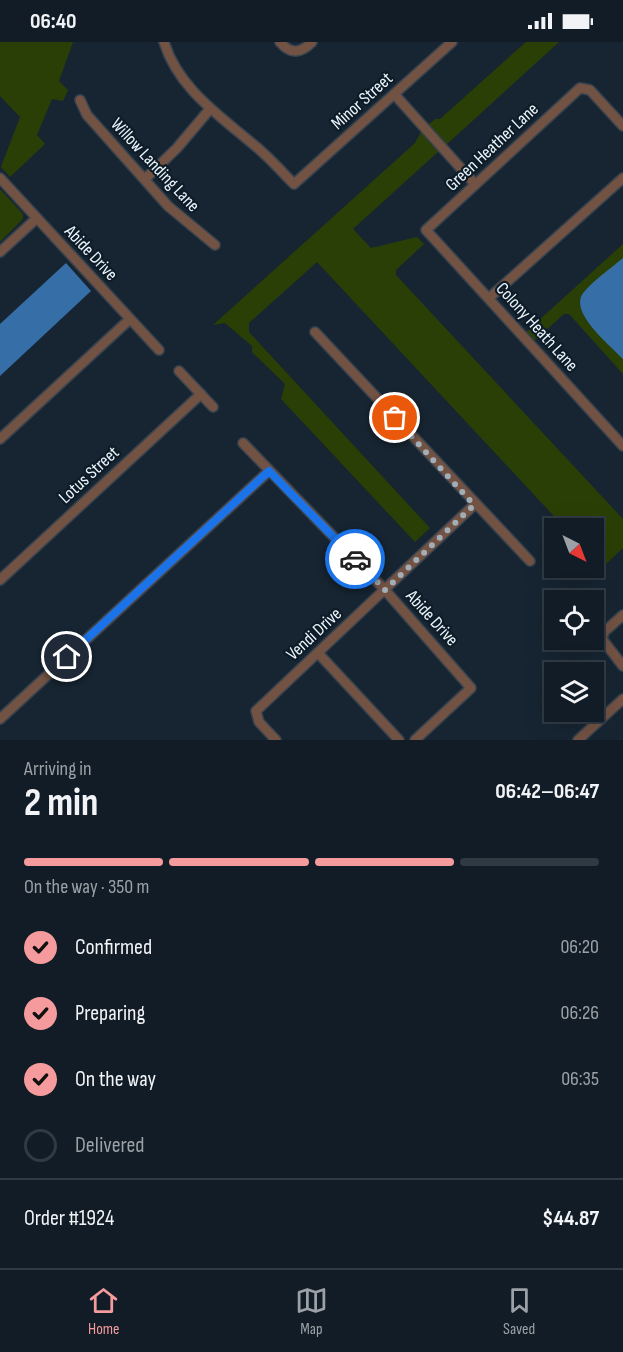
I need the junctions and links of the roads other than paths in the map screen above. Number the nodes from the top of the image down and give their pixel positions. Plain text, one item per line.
1 (164, 42) edge
2 (280, 42) edge
3 (312, 42) edge
4 (452, 42) edge
5 (395, 94) junction
6 (80, 100) dead end
7 (210, 109) junction
8 (623, 126) edge
9 (0, 178) edge
10 (623, 178) edge
11 (145, 179) junction
12 (475, 184) junction
13 (37, 218) junction
14 (426, 230) joint
15 (215, 245) dead end
16 (0, 252) edge
17 (489, 298) junction
18 (130, 319) junction
19 (315, 332) dead end
20 (159, 350) dead end
21 (179, 371) dead end
22 (201, 394) junction
23 (213, 407) dead end
24 (0, 439) edge
25 (243, 443) dead end
26 (623, 446) edge
27 (269, 471) junction
28 (474, 505) junction
29 (530, 561) dead end
30 (0, 580) edge
31 (385, 590) junction
32 (623, 615) edge
33 (318, 653) junction
34 (623, 666) edge
35 (623, 699) edge
36 (0, 719) edge
37 (276, 740) edge
38 (399, 740) edge
39 (415, 740) edge
40 (578, 740) edge

1 - 7 street
2 - 3 street
4 - 5 street, Minor Street
5 - 7 street, Minor Street
5 - 12 street
6 - 11 street, Willow Landing Lane
7 - 11 street
8 - 12 street, Green Heather Lane
9 - 13 street, Abide Drive
10 - 17 street
11 - 15 street, Willow Landing Lane
12 - 14 street, Green Heather Lane
13 - 16 street
13 - 18 street, Abide Drive
14 - 17 street, Colony Heath Lane
17 - 26 street, Colony Heath Lane
18 - 20 street, Abide Drive
18 - 24 street
19 - 28 street
21 - 22 street
22 - 23 street
22 - 30 street, Lotus Street
25 - 27 street, Abide Drive
27 - 31 street, Abide Drive
27 - 36 street
28 - 29 street
28 - 31 street, Vendi Drive
31 - 33 street, Vendi Drive
31 - 39 street, Abide Drive
32 - 34 street
33 - 37 street, Vendi Drive
33 - 38 street
35 - 40 street

